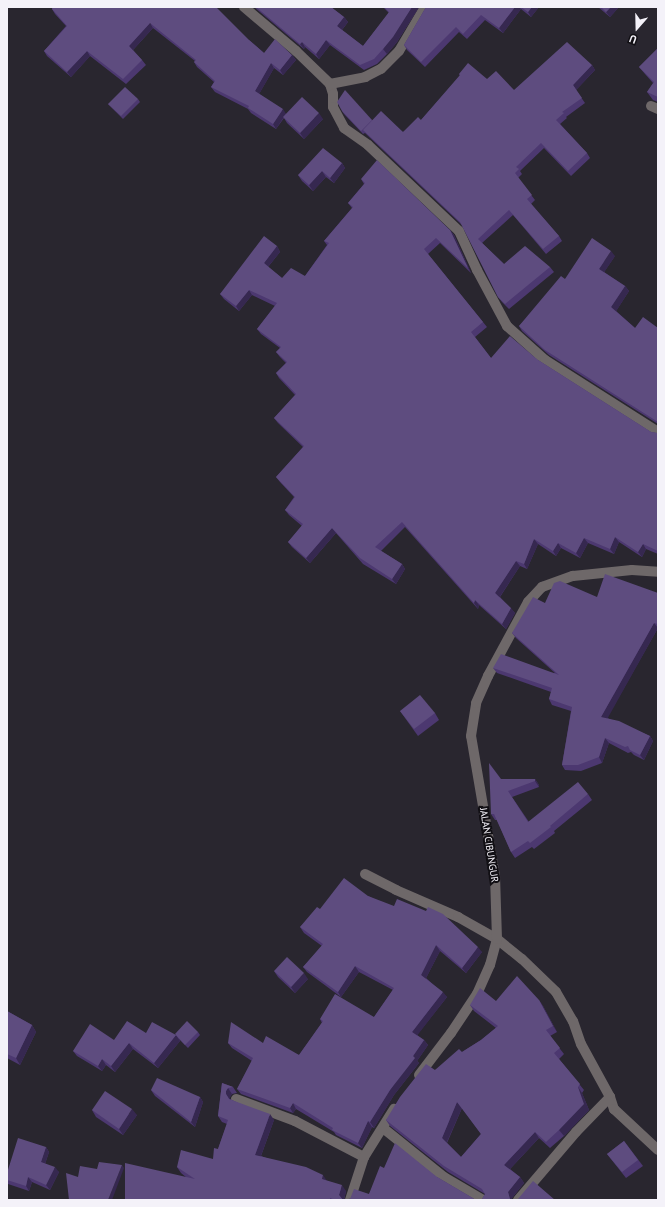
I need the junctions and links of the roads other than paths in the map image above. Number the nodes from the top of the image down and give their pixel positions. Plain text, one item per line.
1 (244, 7) edge
2 (425, 7) edge
3 (330, 84) junction
4 (658, 432) edge
5 (658, 572) edge
6 (365, 874) dead end
7 (496, 939) junction
8 (414, 1081) edge
9 (610, 1096) junction
10 (399, 1099) edge
11 (236, 1100) edge
12 (383, 1128) junction
13 (658, 1150) edge
14 (364, 1157) junction
15 (350, 1200) edge
16 (483, 1200) edge
17 (518, 1200) edge

1 - 3 street
2 - 3 street
3 - 4 street
5 - 7 street, JALAN CIBUNGUR
6 - 7 street
7 - 8 street, JALAN CIBUNGUR
7 - 9 street
9 - 13 street
9 - 17 street
10 - 12 street
11 - 14 street
12 - 14 street
12 - 16 street
14 - 15 street

